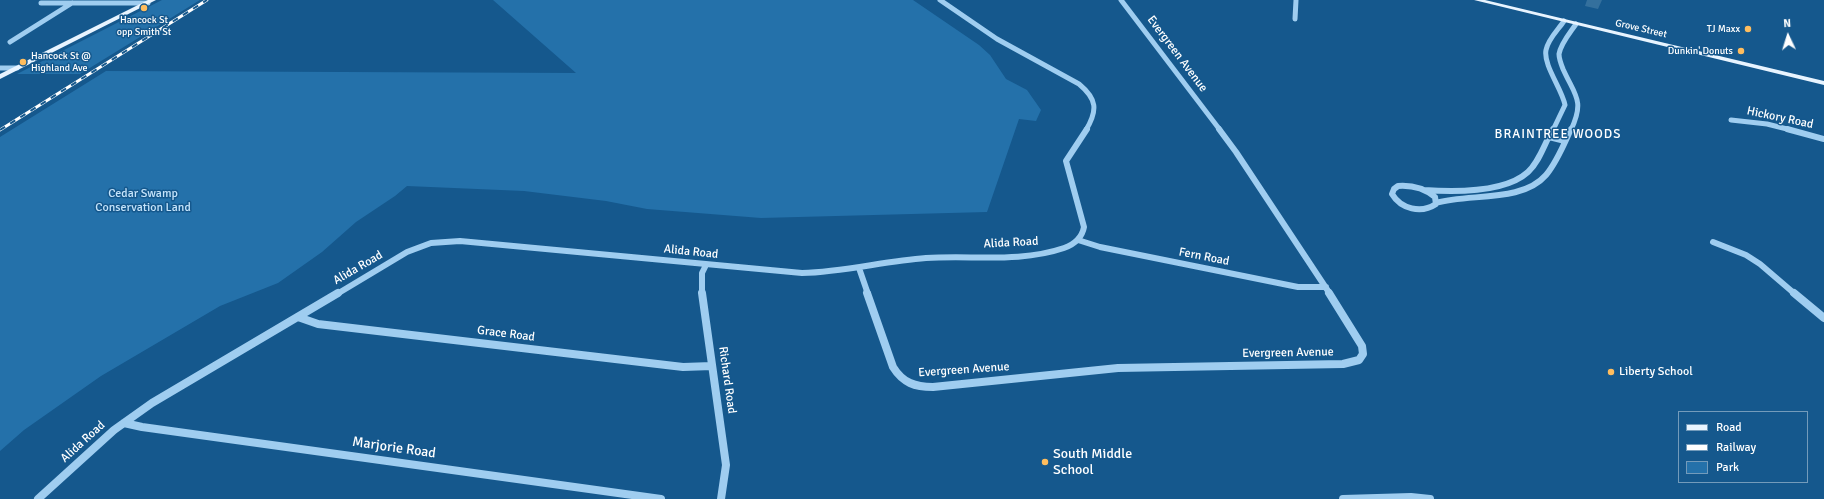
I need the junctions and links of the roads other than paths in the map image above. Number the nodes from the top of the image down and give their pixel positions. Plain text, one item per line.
1 (940, 0) edge
2 (1121, 0) edge
3 (1296, 0) edge
4 (1476, 0) edge
5 (150, 1) edge
6 (40, 3) dead end
7 (73, 3) junction
8 (1295, 19) dead end
9 (1564, 21) junction
10 (1576, 24) junction
11 (10, 42) dead end
12 (0, 68) edge
13 (17, 68) junction
14 (0, 77) edge
15 (1556, 81) junction
16 (1571, 83) junction
17 (1824, 83) edge
18 (1731, 120) dead end
19 (1549, 137) junction
20 (1824, 139) edge
21 (1565, 141) junction
22 (1424, 190) junction
23 (1436, 203) junction
24 (1078, 240) junction
25 (1713, 242) dead end
26 (706, 265) junction
27 (859, 268) junction
28 (1326, 287) junction
29 (298, 317) junction
30 (1824, 318) edge
31 (712, 366) junction
32 (124, 422) junction
33 (38, 499) edge
34 (661, 499) edge
35 (721, 499) edge
36 (1343, 499) edge
37 (1430, 499) edge

1 - 24 street
2 - 28 street, Evergreen Avenue
3 - 8 street
4 - 9 main road, Grove Street
5 - 7 street
5 - 13 main road
6 - 7 street
7 - 11 street
9 - 10 main road, Grove Street
9 - 15 street
10 - 16 street
10 - 17 main road, Grove Street
12 - 13 street
13 - 14 main road
15 - 16 street
15 - 19 street
16 - 21 street
18 - 20 street, Hickory Road
19 - 21 street
19 - 22 street
21 - 23 street
22 - 23 street
22 - 23 street
24 - 27 street, Alida Road
24 - 28 street, Fern Road
25 - 30 street
26 - 27 street, Alida Road
26 - 29 street, Alida Road
26 - 31 street, Richard Road
27 - 28 street, Evergreen Avenue
29 - 31 street, Grace Road
29 - 32 street, Alida Road
31 - 35 street, Richard Road
32 - 33 street, Alida Road
32 - 34 street, Marjorie Road
36 - 37 street

